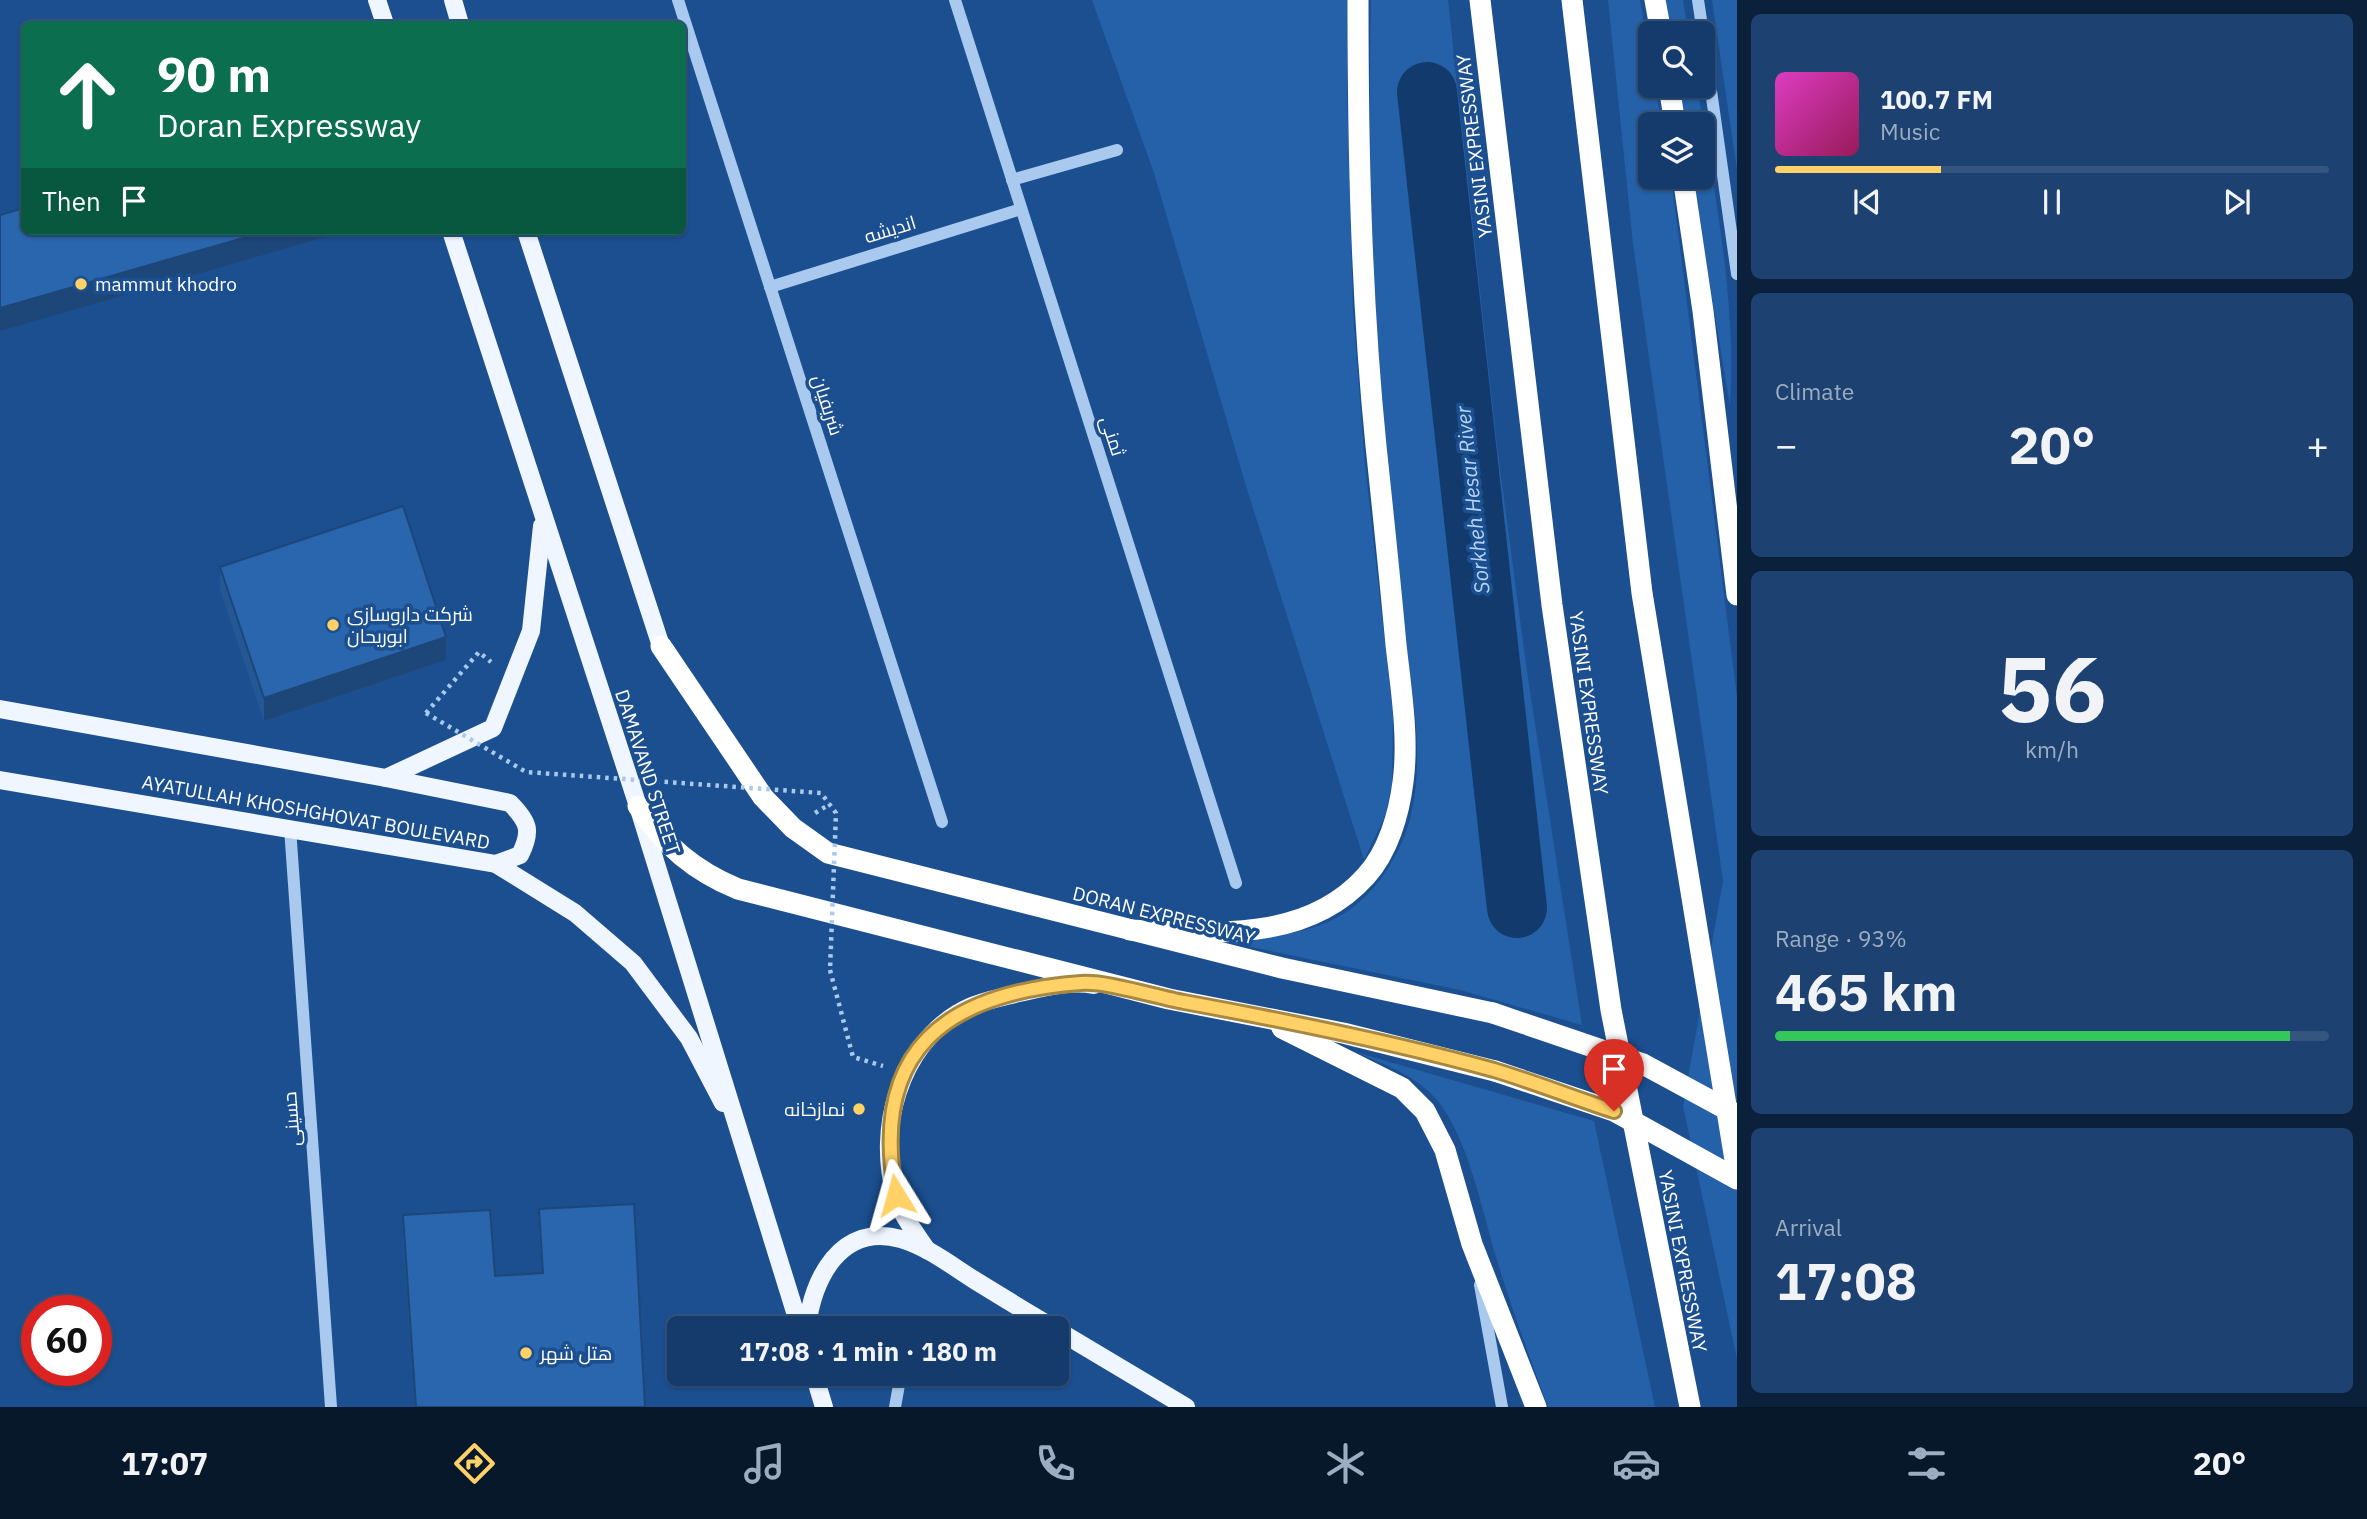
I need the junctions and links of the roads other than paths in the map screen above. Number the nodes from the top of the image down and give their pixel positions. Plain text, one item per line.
1 (377, 0) edge
2 (453, 0) edge
3 (678, 0) edge
4 (955, 0) edge
5 (1358, 0) edge
6 (1480, 0) edge
7 (1572, 0) edge
8 (1655, 0) edge
9 (1698, 0) edge
10 (384, 21) edge
11 (459, 21) edge
12 (685, 21) edge
13 (1659, 21) edge
14 (1701, 21) edge
15 (686, 25) edge
16 (1712, 98) edge
17 (1118, 150) dead end
18 (1012, 180) junction
19 (1685, 189) edge
20 (1021, 209) junction
21 (453, 235) edge
22 (527, 235) edge
23 (1737, 274) edge
24 (770, 287) junction
25 (542, 519) junction
26 (1737, 595) edge
27 (662, 646) joint
28 (0, 709) edge
29 (386, 778) junction
30 (0, 780) edge
31 (638, 806) junction
32 (942, 822) dead end
33 (290, 828) junction
34 (496, 864) junction
35 (1236, 883) dead end
36 (1130, 930) junction
37 (1168, 999) junction
38 (1259, 1016) junction
39 (1737, 1115) edge
40 (745, 1145) junction
41 (1737, 1172) edge
42 (1737, 1179) edge
43 (1472, 1244) junction
44 (927, 1250) junction
45 (796, 1316) edge
46 (810, 1316) edge
47 (1035, 1316) edge
48 (1069, 1337) edge
49 (818, 1386) edge
50 (899, 1386) edge
51 (331, 1407) edge
52 (824, 1407) edge
53 (895, 1407) edge
54 (1186, 1407) edge
55 (1502, 1407) edge
56 (1536, 1407) edge
57 (1690, 1407) edge

1 - 10 main road
2 - 11 main road
3 - 12 street, شریفیان
4 - 18 street, ثمنی
5 - 36 highway
6 - 57 highway, YASINI EXPRESSWAY
7 - 41 highway
8 - 13 highway
9 - 14 street
15 - 24 street, شریفیان
16 - 23 street
17 - 18 street
18 - 20 street, ثمنی
19 - 26 highway
20 - 24 street, اندیشه
20 - 35 street, ثمنی
21 - 25 main road, DAMAVAND STREET
22 - 27 main road
24 - 32 street, شریفیان
25 - 29 main road
25 - 31 main road, DAMAVAND STREET
27 - 36 highway, DORAN EXPRESSWAY
28 - 29 main road
29 - 34 main road
30 - 33 main road, AYATULLAH KHOSHGHOVAT BOULEVARD
31 - 37 highway
31 - 40 main road, DAMAVAND STREET
33 - 34 main road, AYATULLAH KHOSHGHOVAT BOULEVARD
33 - 51 street, حسینی
34 - 40 main road, AYATULLAH KHOSHGHOVAT BOULEVARD
36 - 39 highway, DORAN EXPRESSWAY, bridge
37 - 38 highway
37 - 44 main road
38 - 42 highway, bridge
38 - 43 highway
40 - 45 main road, DAMAVAND STREET
43 - 55 street
43 - 56 highway
44 - 46 main road
44 - 47 main road
48 - 54 main road
49 - 52 main road
50 - 53 street

